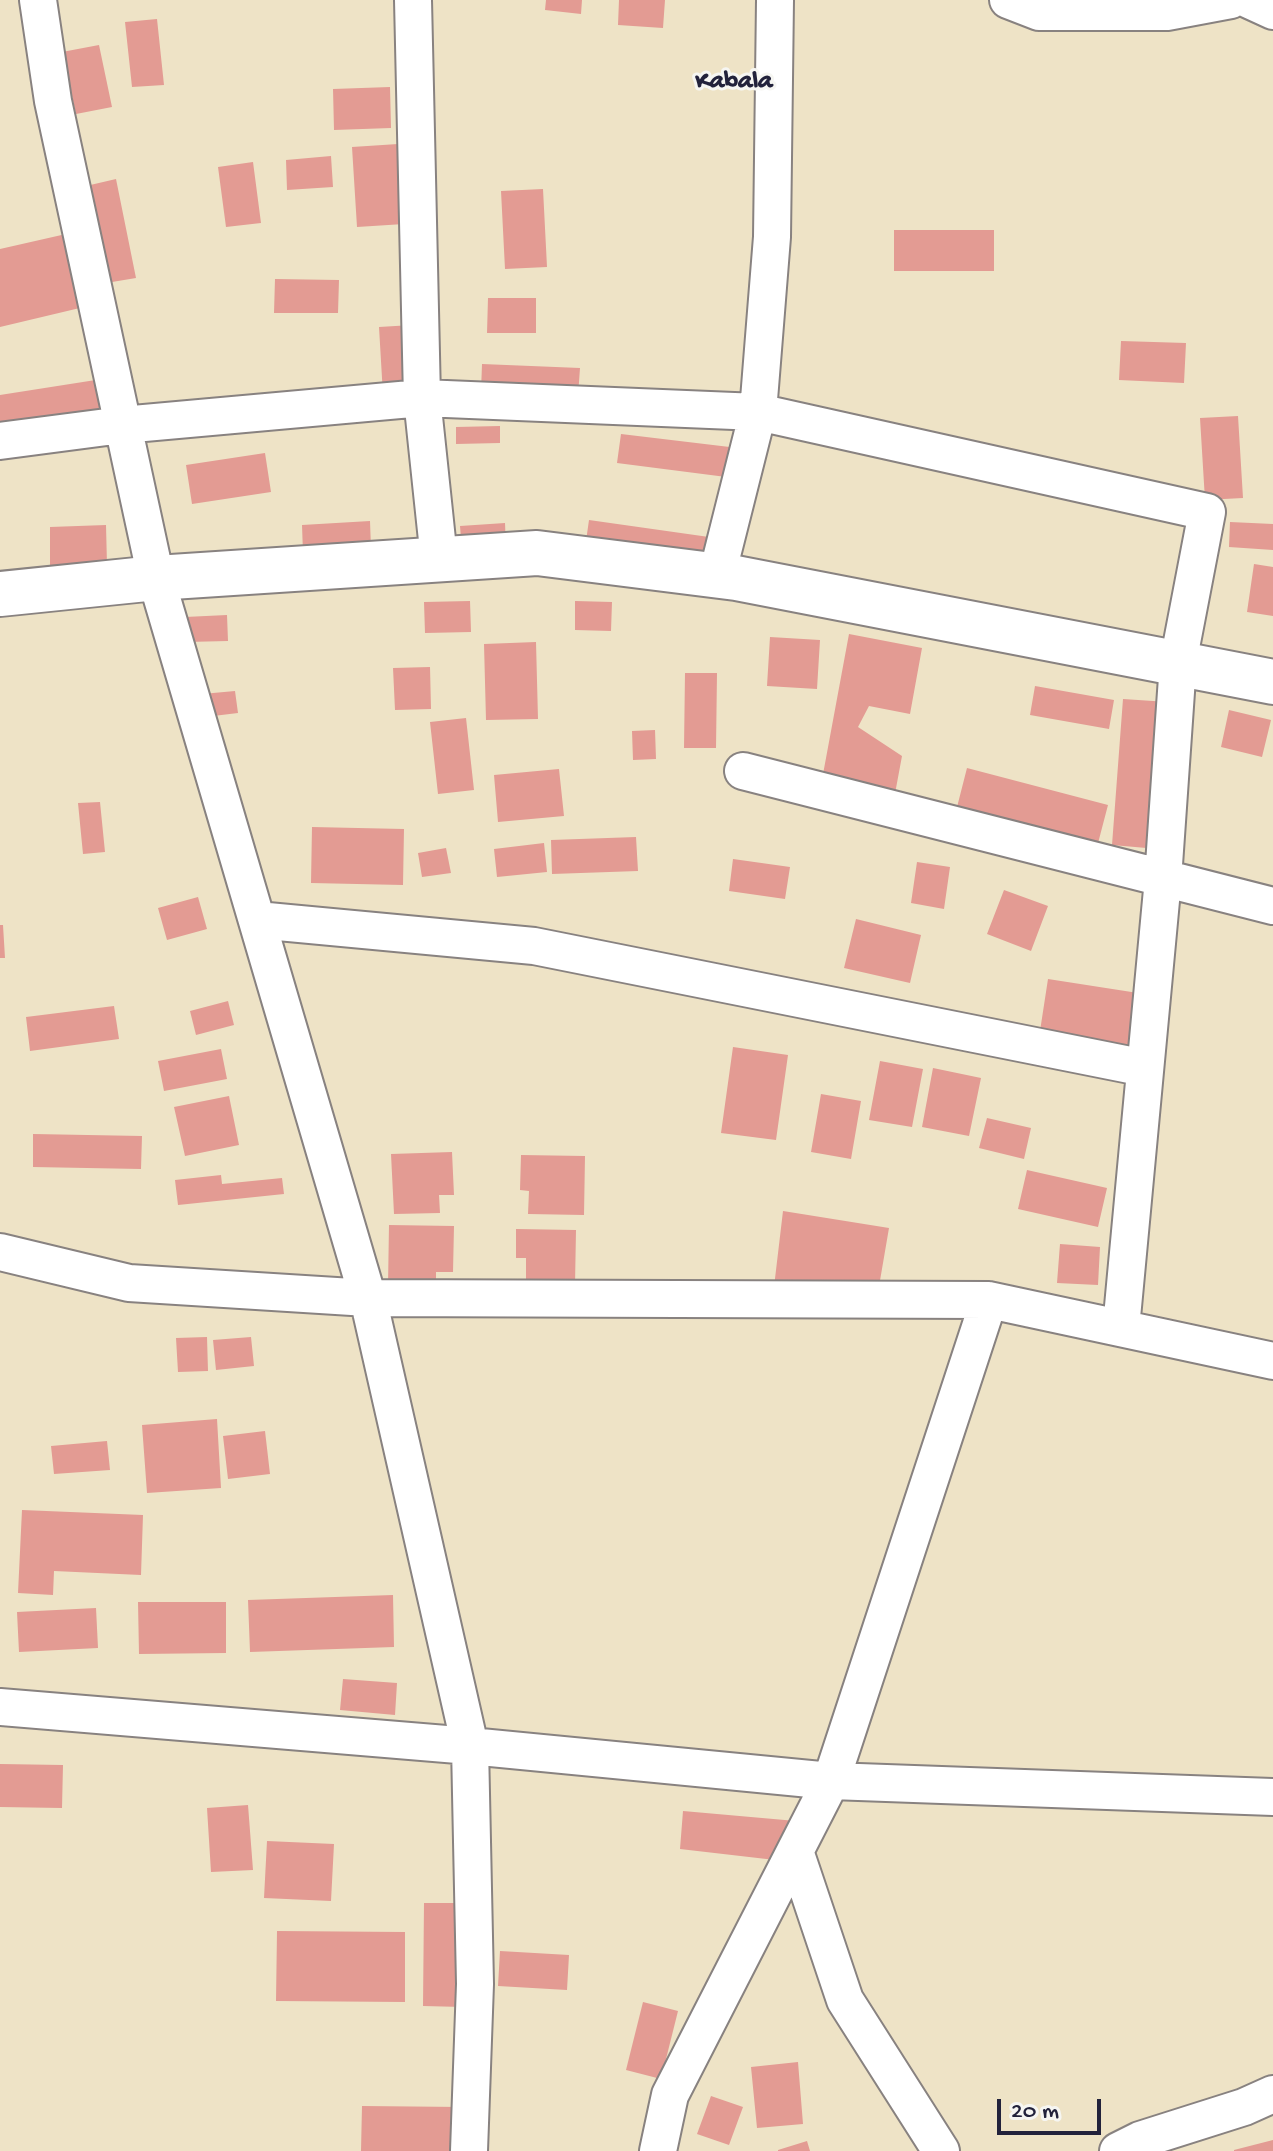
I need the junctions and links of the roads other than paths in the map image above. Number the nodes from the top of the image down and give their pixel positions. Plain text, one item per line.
1 (38, 0) edge
2 (413, 0) edge
3 (775, 0) edge
4 (1008, 0) edge
5 (1231, 0) edge
6 (1249, 0) edge
7 (1273, 11) edge
8 (422, 398) junction
9 (758, 412) junction
10 (122, 425) junction
11 (0, 441) edge
12 (439, 559) junction
13 (717, 575) junction
14 (156, 578) junction
15 (0, 594) edge
16 (1178, 663) junction
17 (1273, 682) edge
18 (743, 771) dead end
19 (1163, 879) junction
20 (1273, 906) edge
21 (257, 920) junction
22 (1145, 1068) junction
23 (0, 1252) edge
24 (368, 1298) junction
25 (989, 1300) junction
26 (1121, 1328) junction
27 (1273, 1361) edge
28 (0, 1707) edge
29 (470, 1746) junction
30 (831, 1781) junction
31 (1273, 1797) edge
32 (795, 1851) junction
33 (1273, 2094) edge
34 (469, 2151) edge
35 (658, 2151) edge
36 (941, 2151) edge
37 (1118, 2151) edge

1 - 10 street
2 - 8 street
3 - 9 street
4 - 5 street
6 - 7 street
8 - 9 street
8 - 10 street
8 - 12 street
9 - 13 street
9 - 16 street
10 - 11 street
10 - 14 street
12 - 13 street
12 - 14 street
13 - 16 street
14 - 15 street
14 - 21 street
16 - 17 street
16 - 19 street
18 - 19 street
19 - 20 street
19 - 22 street
21 - 22 street
21 - 24 street
22 - 26 street
23 - 24 street
24 - 25 street
24 - 29 street
25 - 26 street
25 - 30 street
26 - 27 street
28 - 29 street
29 - 30 street
29 - 34 street
30 - 31 street
30 - 32 street
32 - 35 street
32 - 36 street
33 - 37 street

